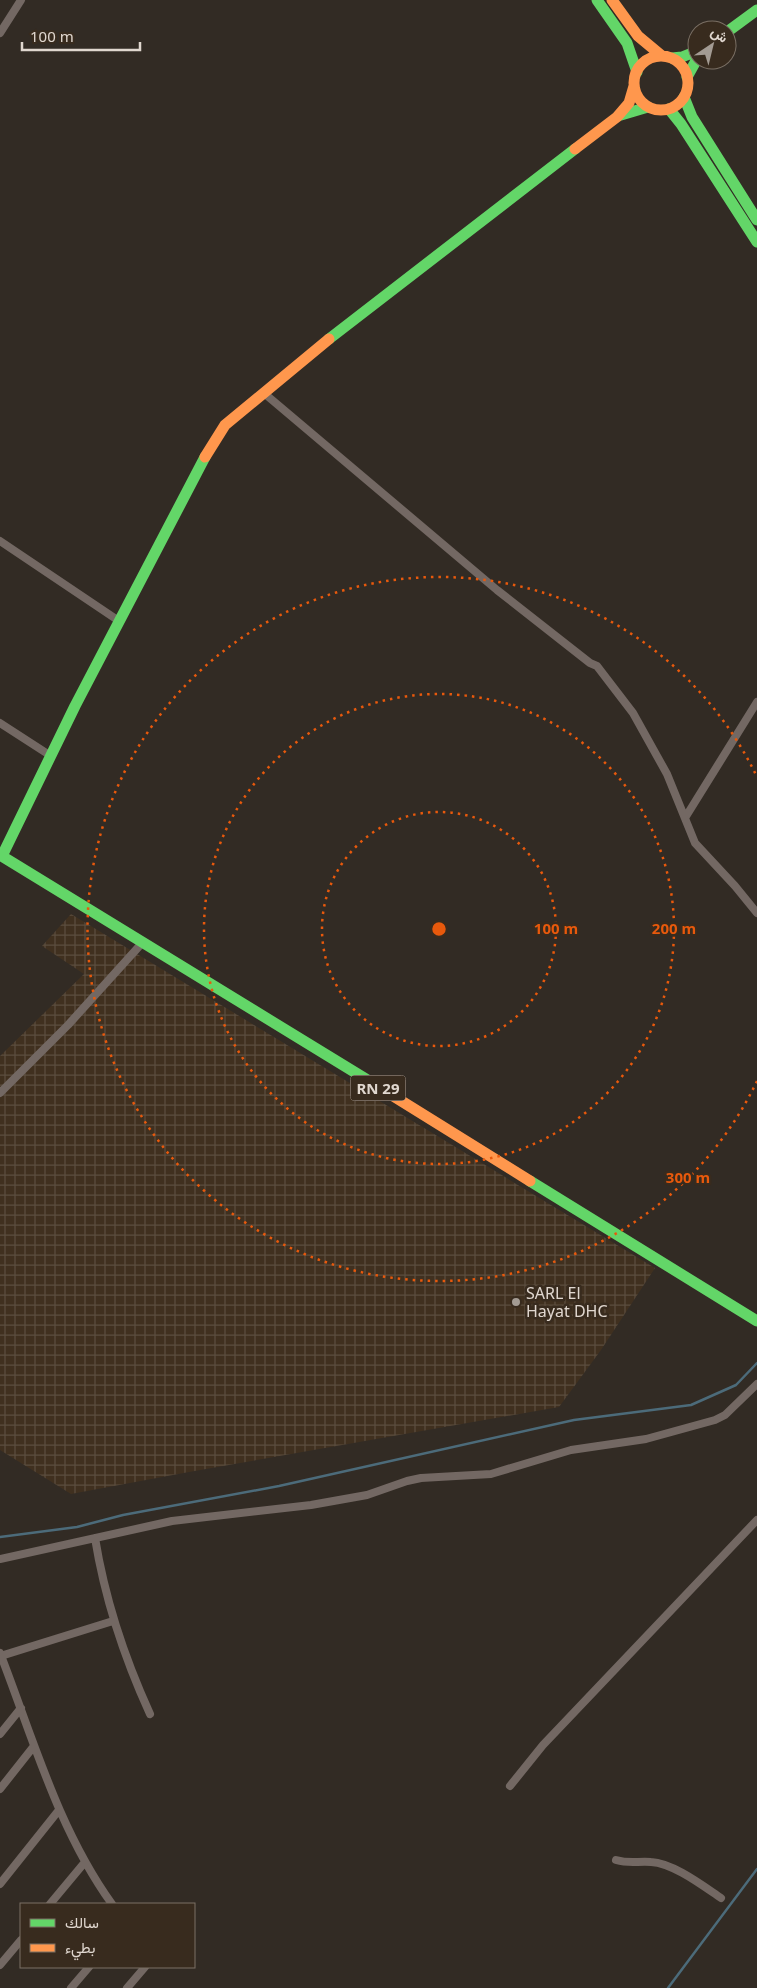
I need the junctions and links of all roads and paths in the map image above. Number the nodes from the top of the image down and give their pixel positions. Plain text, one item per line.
1 (21, 0) edge
2 (597, 0) edge
3 (612, 0) edge
4 (757, 10) edge
5 (737, 25) edge
6 (0, 33) edge
7 (687, 55) edge
8 (666, 57) junction
9 (691, 70) edge
10 (636, 72) junction
11 (687, 77) junction
12 (634, 86) junction
13 (684, 97) junction
14 (648, 107) junction
15 (668, 109) junction
16 (617, 117) junction
17 (757, 220) edge
18 (757, 242) edge
19 (265, 394) junction
20 (0, 541) edge
21 (119, 621) junction
22 (757, 702) edge
23 (0, 724) edge
24 (51, 756) junction
25 (684, 818) junction
26 (1, 856) edge
27 (757, 913) edge
28 (143, 942) junction
29 (0, 1092) edge
30 (757, 1321) edge
31 (757, 1384) edge
32 (757, 1520) edge
33 (95, 1538) junction
34 (0, 1559) edge
35 (114, 1620) junction
36 (1, 1654) edge
37 (21, 1708) junction
38 (150, 1714) dead end
39 (0, 1734) edge
40 (34, 1746) junction
41 (510, 1786) dead end
42 (0, 1789) edge
43 (60, 1810) junction
44 (616, 1860) dead end
45 (85, 1862) junction
46 (0, 1884) edge
47 (721, 1898) dead end
48 (51, 1903) edge
49 (111, 1903) edge
50 (20, 1941) edge
51 (0, 1965) edge
52 (88, 1968) edge
53 (144, 1968) edge
54 (71, 1988) edge
55 (128, 1988) edge

1 - 6 street
2 - 10 main road
3 - 8 main road
4 - 5 main road
7 - 8 main road
8 - 10 main road
8 - 11 main road
9 - 11 main road
10 - 12 main road
11 - 13 main road
12 - 14 main road
12 - 16 main road
13 - 15 main road
13 - 17 main road
14 - 15 main road
14 - 16 main road
15 - 18 main road
16 - 19 main road
19 - 21 main road
19 - 25 street
20 - 21 street
21 - 24 main road
22 - 25 street
23 - 24 street
24 - 26 main road
25 - 27 street
26 - 28 main road, RN 29
28 - 29 street
28 - 30 main road, RN 29
31 - 33 street
32 - 41 street
33 - 34 street
33 - 35 street
35 - 36 street
35 - 38 street
36 - 37 street
37 - 39 street
37 - 40 street
40 - 42 street
40 - 43 street
43 - 45 street
43 - 46 street
44 - 47 street
45 - 48 street
45 - 49 street
50 - 51 street
52 - 54 street
53 - 55 street

